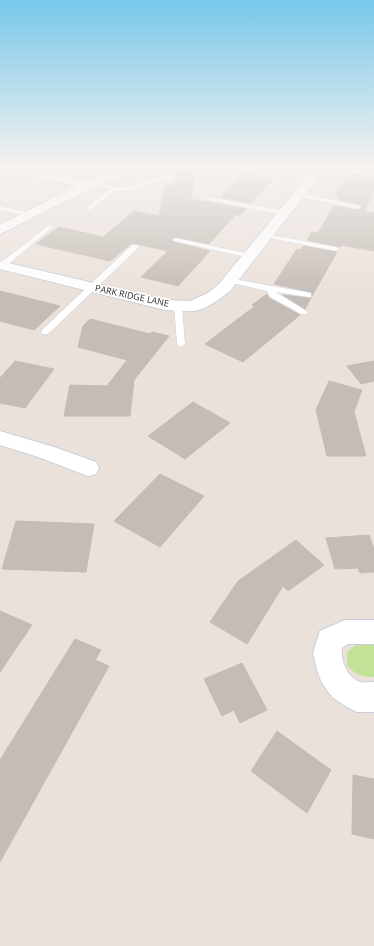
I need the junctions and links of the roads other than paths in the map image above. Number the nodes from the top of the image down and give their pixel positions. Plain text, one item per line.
1 (10, 210) edge
2 (36, 210) edge
3 (269, 210) edge
4 (286, 210) edge
5 (284, 213) junction
6 (28, 214) junction
7 (51, 226) dead end
8 (0, 230) edge
9 (266, 236) junction
10 (176, 240) dead end
11 (135, 246) dead end
12 (336, 249) dead end
13 (250, 256) junction
14 (1, 266) edge
15 (231, 280) junction
16 (93, 288) junction
17 (270, 289) junction
18 (308, 295) dead end
19 (178, 305) junction
20 (304, 312) dead end
21 (45, 332) dead end
22 (181, 344) dead end
23 (0, 438) edge
24 (88, 468) dead end
25 (374, 632) edge
26 (374, 697) edge

1 - 6 lane
2 - 6 street
3 - 5 lane
4 - 5 street, PARK RIDGE LANE
5 - 9 street, PARK RIDGE LANE
6 - 8 street
7 - 14 lane
9 - 12 lane
9 - 13 street, PARK RIDGE LANE
10 - 13 lane
11 - 16 lane
13 - 15 street, PARK RIDGE LANE
14 - 16 street, PARK RIDGE LANE
15 - 17 lane
15 - 19 street, PARK RIDGE LANE
16 - 19 street, PARK RIDGE LANE
16 - 21 lane
17 - 18 lane
17 - 20 lane
19 - 22 lane
23 - 24 street
25 - 26 street

